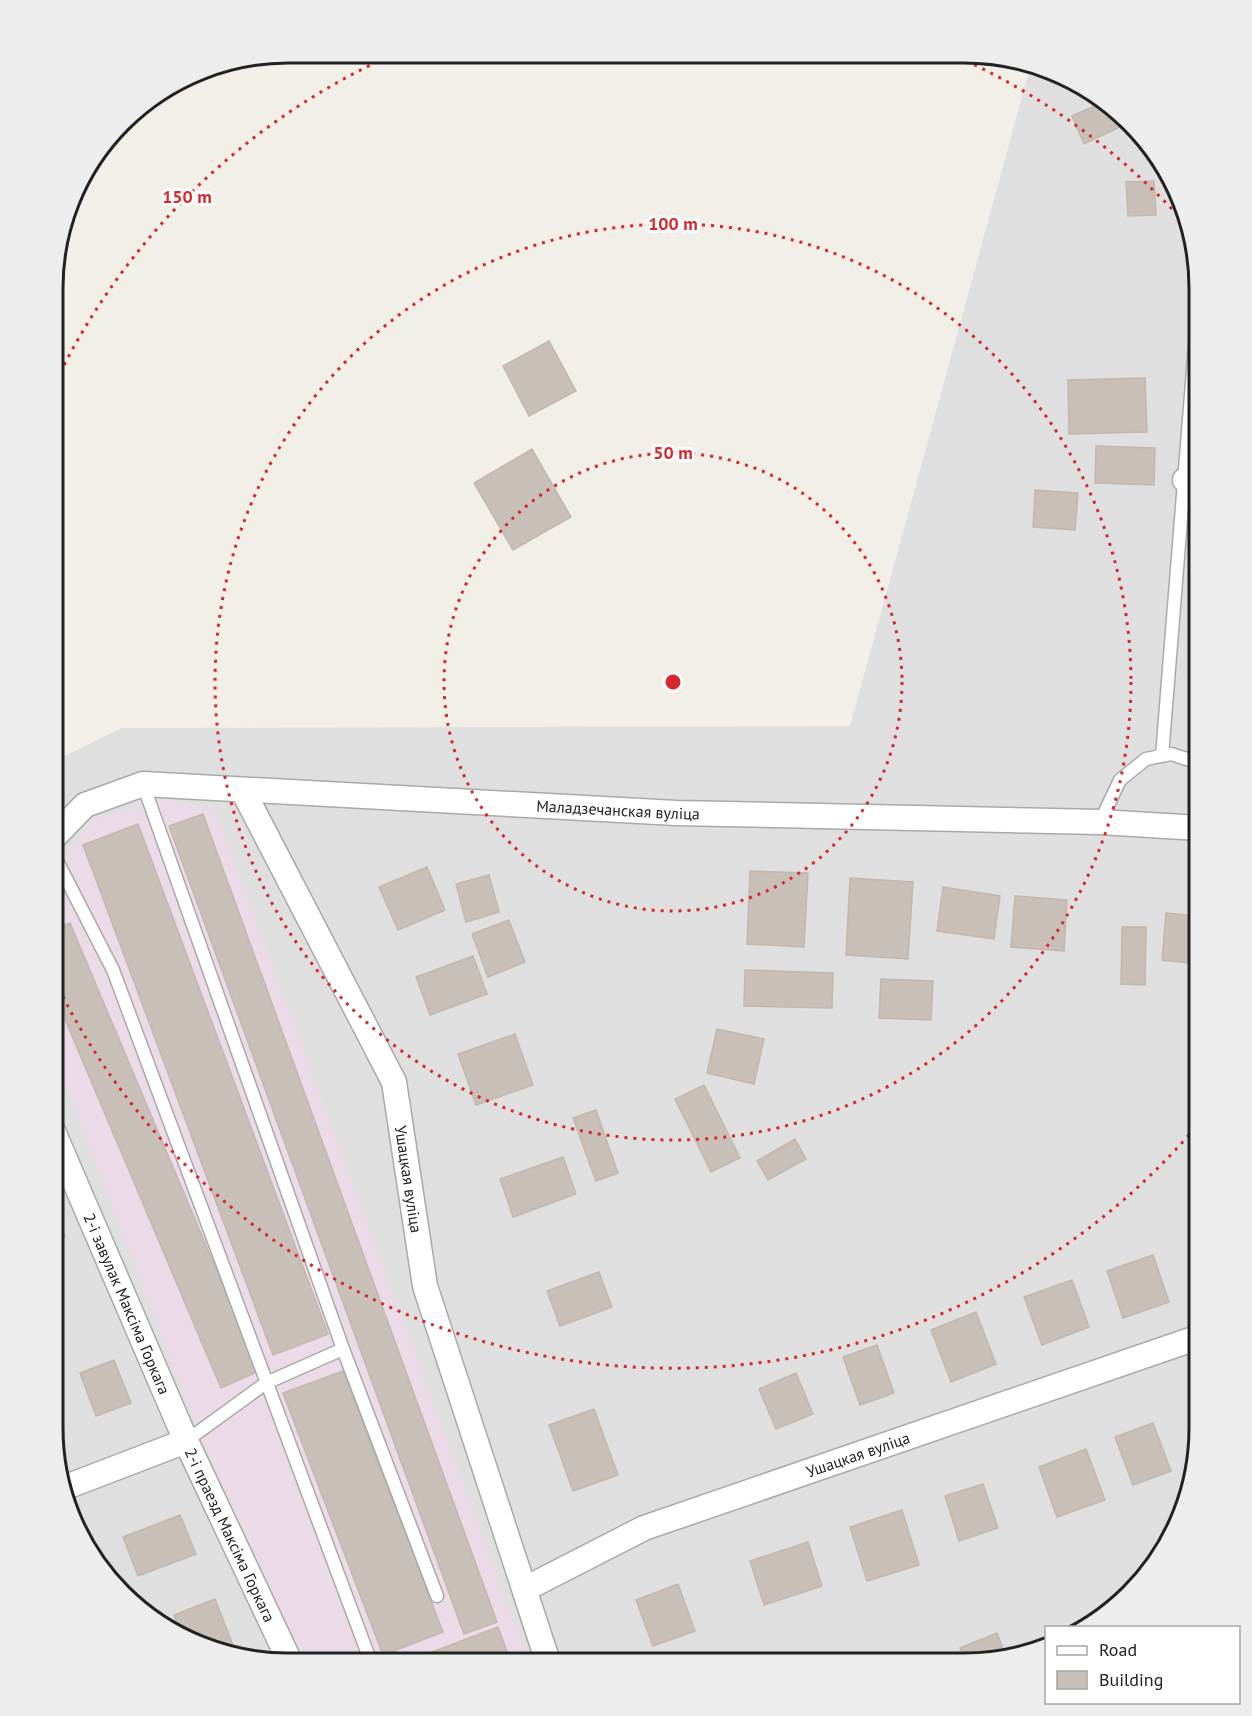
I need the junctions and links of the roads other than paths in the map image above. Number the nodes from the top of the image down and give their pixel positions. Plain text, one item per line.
1 (1189, 508) edge
2 (1162, 756) junction
3 (1189, 760) edge
4 (143, 784) junction
5 (243, 791) junction
6 (1100, 822) junction
7 (1189, 827) edge
8 (63, 828) edge
9 (63, 872) edge
10 (63, 1154) edge
11 (1189, 1340) edge
12 (343, 1349) junction
13 (266, 1383) junction
14 (186, 1442) junction
15 (71, 1485) edge
16 (525, 1589) junction
17 (436, 1596) dead end
18 (286, 1653) edge
19 (367, 1653) edge
20 (545, 1653) edge

1 - 2 lane
2 - 3 lane
2 - 6 lane
4 - 5 street, Маладзечанская вуліца
4 - 8 street, Маладзечанская вуліца
4 - 12 lane
5 - 6 street, Маладзечанская вуліца
5 - 16 street, Ушацкая вуліца
6 - 7 street, Маладзечанская вуліца
9 - 13 lane
10 - 14 street, 2-і завулак Максіма Горкага
11 - 16 street, Ушацкая вуліца
12 - 13 lane
12 - 17 lane
13 - 14 lane
13 - 19 lane
14 - 15 street
14 - 18 street, 2-і праезд Максіма Горкага
16 - 20 street, Ушацкая вуліца

